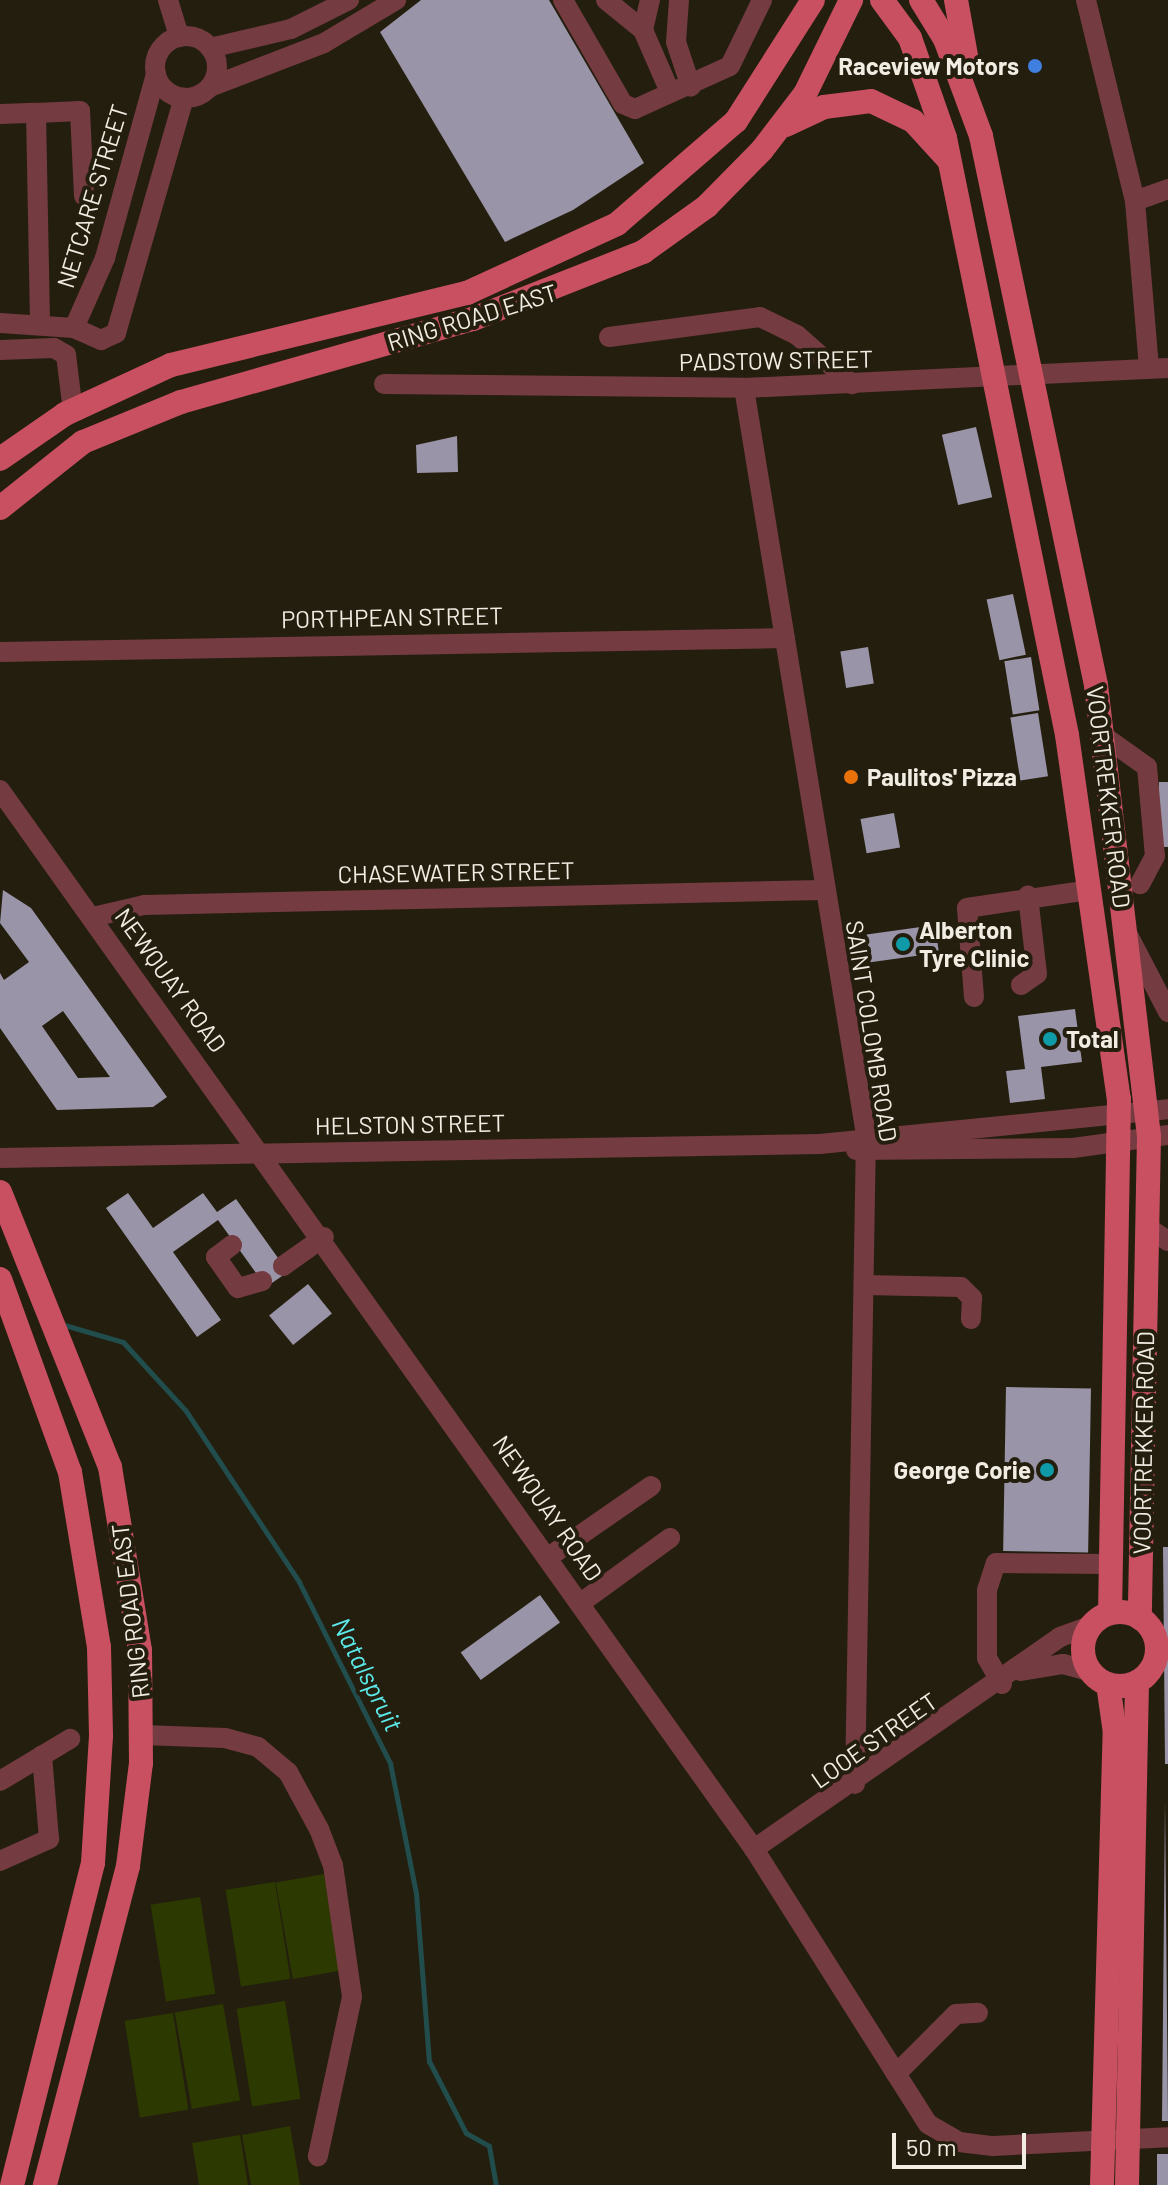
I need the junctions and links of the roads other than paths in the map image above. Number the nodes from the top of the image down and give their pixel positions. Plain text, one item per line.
1 (168, 0) edge
2 (349, 0) edge
3 (396, 0) edge
4 (563, 0) edge
5 (606, 0) edge
6 (650, 0) edge
7 (679, 0) edge
8 (762, 0) edge
9 (813, 0) edge
10 (851, 0) edge
11 (882, 0) edge
12 (921, 0) edge
13 (956, 0) edge
14 (1086, 0) edge
15 (643, 30) junction
16 (179, 37) junction
17 (210, 48) junction
18 (156, 74) junction
19 (210, 87) junction
20 (691, 87) junction
21 (670, 92) junction
22 (184, 98) junction
23 (36, 113) junction
24 (0, 114) edge
25 (779, 129) junction
26 (981, 136) junction
27 (949, 161) junction
28 (1168, 189) edge
29 (84, 196) dead end
30 (1135, 201) junction
31 (431, 302) junction
32 (0, 323) edge
33 (40, 324) junction
34 (446, 327) junction
35 (74, 328) junction
36 (0, 334) edge
37 (609, 337) dead end
38 (54, 348) junction
39 (0, 350) edge
40 (1158, 368) edge
41 (1029, 378) junction
42 (992, 382) junction
43 (384, 384) dead end
44 (852, 384) junction
45 (744, 388) junction
46 (73, 411) junction
47 (0, 459) edge
48 (0, 508) edge
49 (785, 638) junction
50 (0, 652) edge
51 (1102, 735) junction
52 (0, 790) edge
53 (1140, 884) dead end
54 (822, 890) junction
55 (1089, 890) junction
56 (1028, 896) junction
57 (93, 917) junction
58 (1126, 931) junction
59 (1021, 985) dead end
60 (974, 997) dead end
61 (1168, 1012) edge
62 (1158, 1108) edge
63 (1121, 1110) junction
64 (1158, 1135) edge
65 (1124, 1138) junction
66 (866, 1143) junction
67 (264, 1152) junction
68 (0, 1158) edge
69 (0, 1192) edge
70 (1147, 1227) junction
71 (324, 1237) junction
72 (1168, 1241) edge
73 (217, 1257) dead end
74 (283, 1266) dead end
75 (0, 1279) edge
76 (262, 1281) dead end
77 (864, 1285) junction
78 (971, 1319) dead end
79 (651, 1486) dead end
80 (670, 1538) dead end
81 (550, 1556) junction
82 (1111, 1564) junction
83 (582, 1602) junction
84 (1140, 1618) junction
85 (1100, 1620) junction
86 (1021, 1671) junction
87 (1099, 1678) junction
88 (1137, 1682) junction
89 (1002, 1684) junction
90 (143, 1735) junction
91 (101, 1736) junction
92 (70, 1739) dead end
93 (42, 1755) junction
94 (0, 1781) edge
95 (855, 1784) junction
96 (754, 1849) junction
97 (0, 1861) edge
98 (978, 2013) dead end
99 (896, 2074) junction
100 (1127, 2137) junction
101 (1168, 2137) edge
102 (1102, 2139) junction
103 (318, 2156) dead end
104 (12, 2185) edge
105 (45, 2185) edge
106 (1102, 2185) edge
107 (1127, 2185) edge

1 - 16 street
2 - 17 street
3 - 19 street
4 - 21 street
5 - 15 street
6 - 15 street
7 - 20 street
8 - 20 street
9 - 31 main road, RING ROAD EAST
10 - 25 main road, RING ROAD EAST
11 - 27 main road, VOORTREKKER ROAD
12 - 26 main road, VOORTREKKER ROAD
13 - 26 main road
14 - 30 street
15 - 21 street
16 - 17 street
16 - 18 street
17 - 19 street
18 - 22 street
18 - 35 street, NETCARE STREET
19 - 22 street
20 - 21 street
22 - 35 street
23 - 24 street
23 - 29 street
23 - 33 street
25 - 27 main road
25 - 34 main road, RING ROAD EAST
26 - 41 main road, VOORTREKKER ROAD
27 - 42 main road, VOORTREKKER ROAD
28 - 30 street
30 - 40 street
31 - 34 main road
31 - 46 main road, RING ROAD EAST
32 - 33 street
33 - 35 street
34 - 48 main road, RING ROAD EAST
36 - 38 street
37 - 44 street
38 - 39 street
38 - 46 street
40 - 41 street, PADSTOW STREET
41 - 42 street, PADSTOW STREET
41 - 51 main road, VOORTREKKER ROAD
42 - 44 street, PADSTOW STREET
42 - 55 main road, VOORTREKKER ROAD
43 - 45 street, PADSTOW STREET
44 - 45 street, PADSTOW STREET
45 - 49 street, SAINT COLOMB ROAD
46 - 47 main road, RING ROAD EAST
49 - 50 street, PORTHPEAN STREET
49 - 54 street, SAINT COLOMB ROAD
51 - 53 street
51 - 58 main road, VOORTREKKER ROAD
52 - 57 street, NEWQUAY ROAD
54 - 57 street, CHASEWATER STREET
54 - 66 street, SAINT COLOMB ROAD
55 - 56 street
55 - 63 main road, VOORTREKKER ROAD
56 - 59 street
56 - 60 street
57 - 67 street, NEWQUAY ROAD
58 - 61 street
58 - 62 main road, VOORTREKKER ROAD
62 - 63 street, HELSTON STREET
62 - 64 main road, VOORTREKKER ROAD
63 - 65 main road, VOORTREKKER ROAD
63 - 66 street, HELSTON STREET
64 - 65 street, HELSTON STREET
64 - 70 main road, VOORTREKKER ROAD
65 - 66 street, HELSTON STREET
65 - 82 main road, VOORTREKKER ROAD
66 - 67 street, HELSTON STREET
66 - 77 street, SAINT COLOMB ROAD
67 - 68 street, HELSTON STREET
67 - 71 street, NEWQUAY ROAD
69 - 90 main road, RING ROAD EAST
70 - 72 street
70 - 84 main road, VOORTREKKER ROAD
71 - 74 street
71 - 81 street, NEWQUAY ROAD
73 - 76 street
75 - 91 main road, RING ROAD EAST
77 - 78 street
77 - 95 street, SAINT COLOMB ROAD
79 - 81 street
80 - 83 street
81 - 83 street, NEWQUAY ROAD
82 - 85 main road, VOORTREKKER ROAD
82 - 89 street
83 - 96 street, NEWQUAY ROAD
84 - 85 main road
84 - 88 main road, VOORTREKKER ROAD
85 - 86 street, LOOE STREET
85 - 87 main road, VOORTREKKER ROAD
86 - 87 street, LOOE STREET
86 - 89 street, LOOE STREET
87 - 88 main road
87 - 102 main road, VOORTREKKER ROAD
88 - 100 main road, VOORTREKKER ROAD
89 - 95 street, LOOE STREET
90 - 91 main road
90 - 103 street
90 - 105 main road, RING ROAD EAST
91 - 104 main road, RING ROAD EAST
92 - 93 street
93 - 94 street
93 - 97 street
95 - 96 street, LOOE STREET
96 - 99 street, NEWQUAY ROAD
98 - 99 street
99 - 102 street, NEWQUAY ROAD
100 - 101 street, NEWQUAY ROAD
100 - 102 street, NEWQUAY ROAD
100 - 107 main road, VOORTREKKER ROAD
102 - 106 main road, VOORTREKKER ROAD

